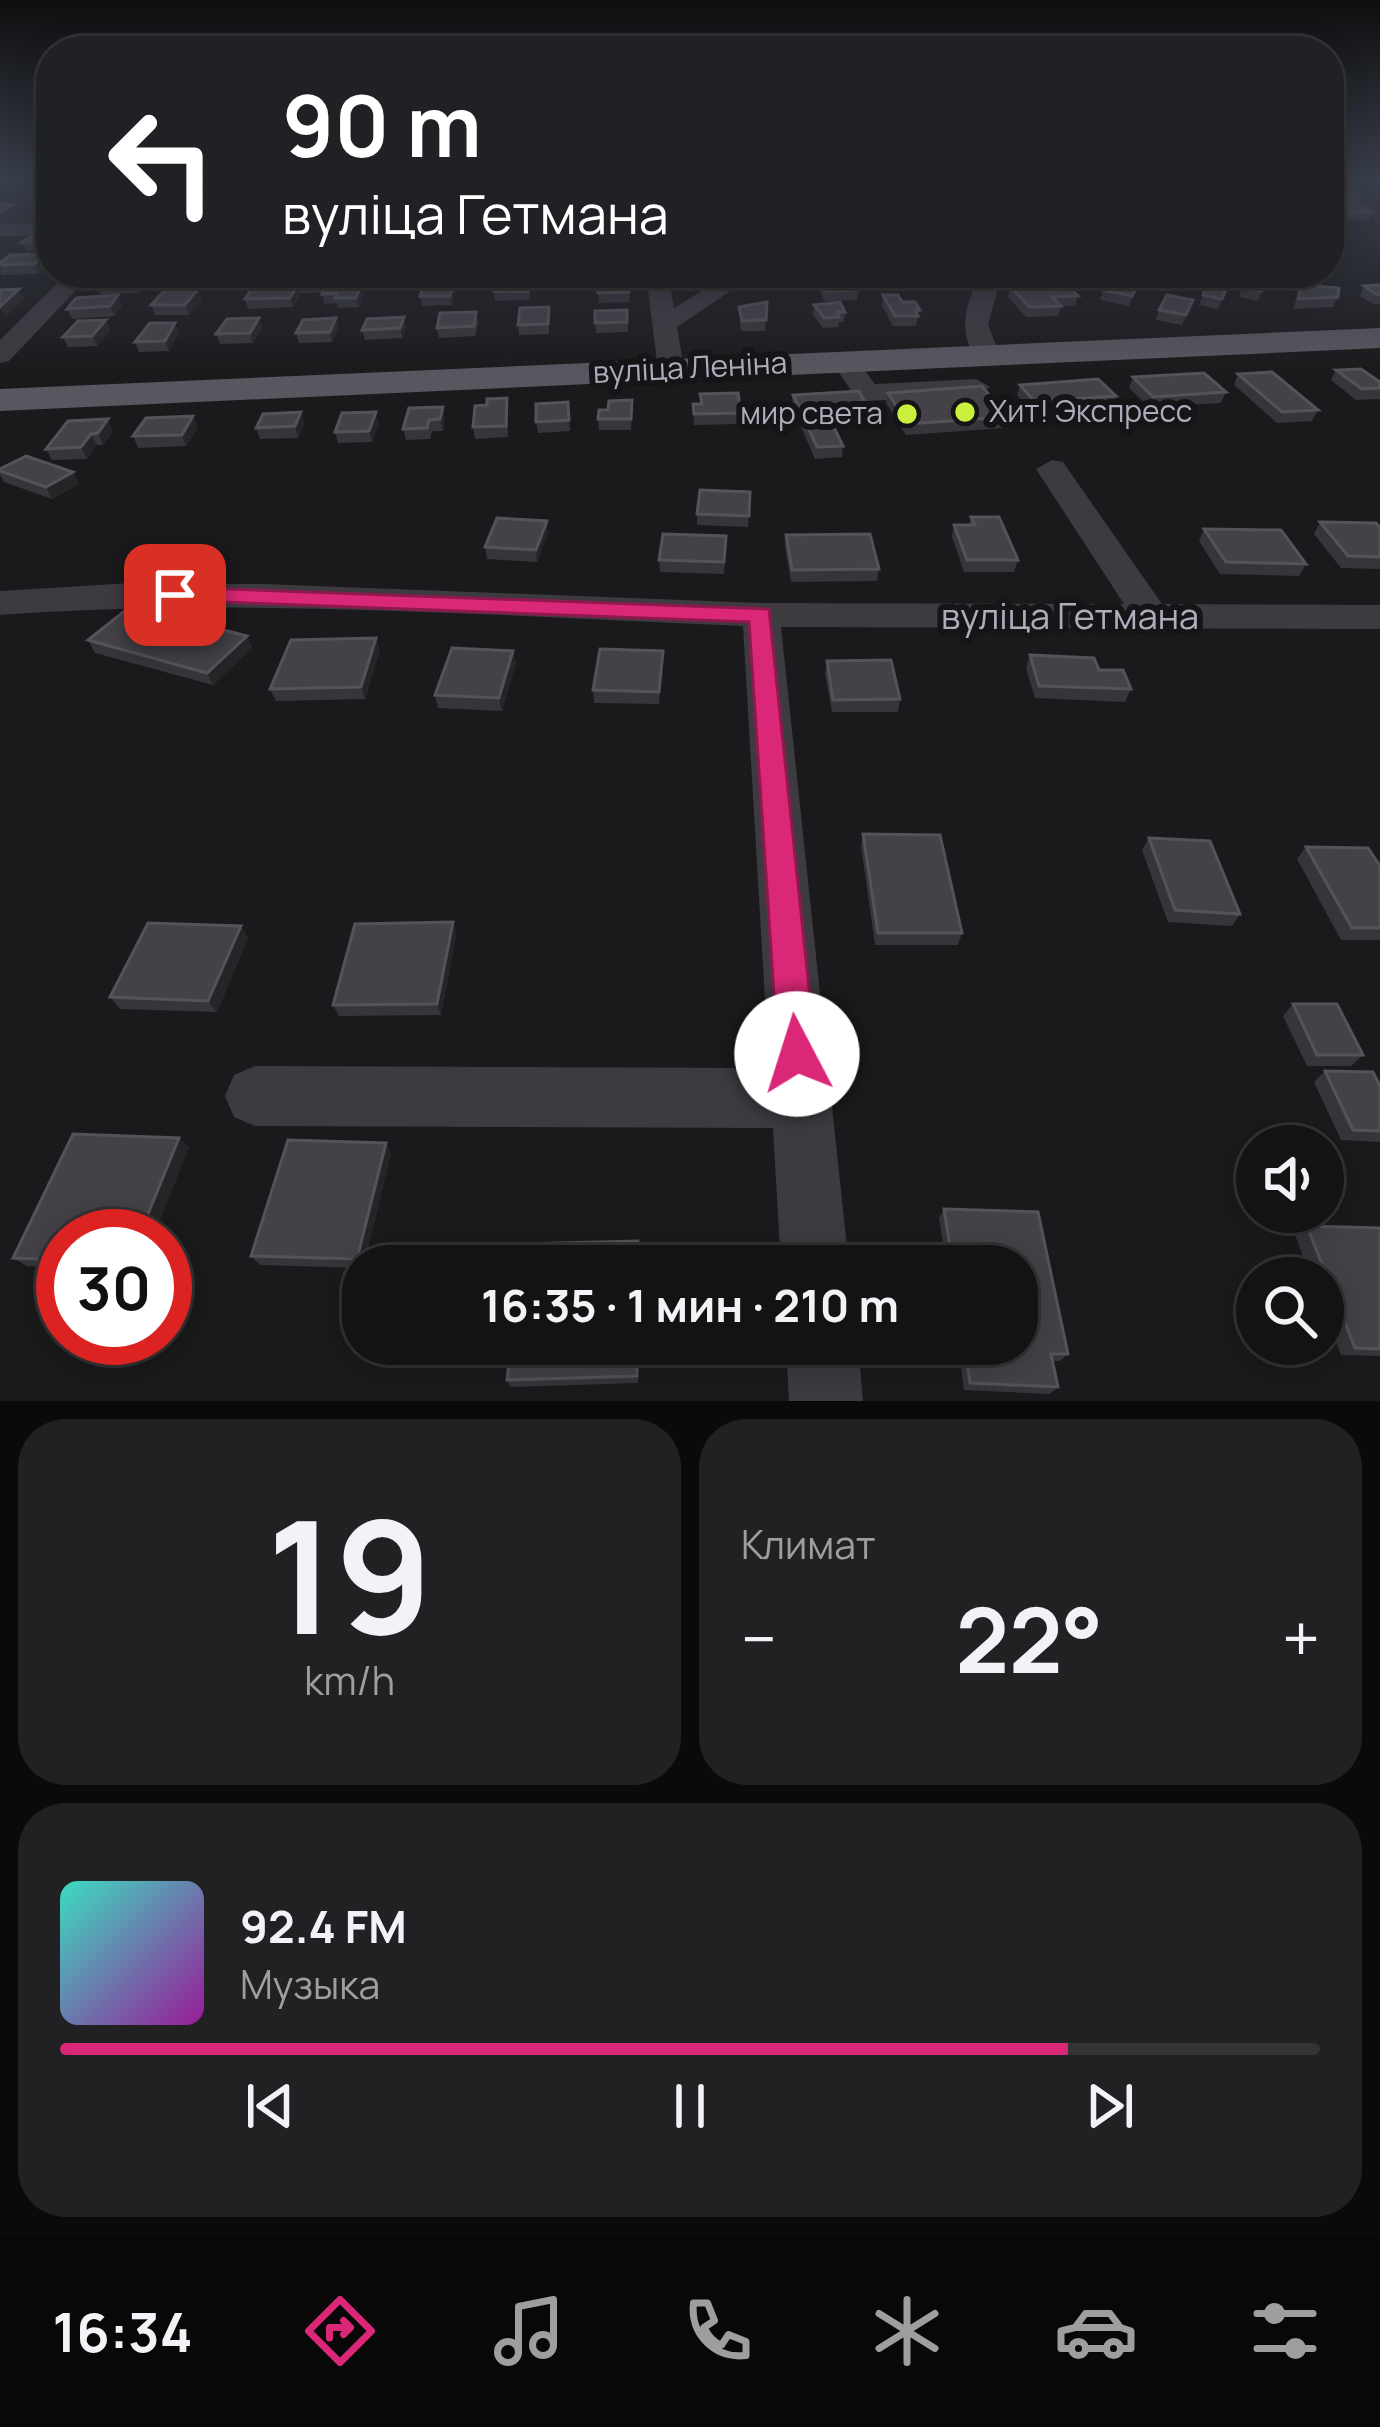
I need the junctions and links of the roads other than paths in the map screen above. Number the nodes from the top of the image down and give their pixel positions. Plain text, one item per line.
1 (66, 288) edge
2 (659, 288) edge
3 (722, 288) edge
4 (985, 288) edge
5 (665, 324) junction
6 (1376, 340) edge
7 (0, 356) edge
8 (671, 369) junction
9 (984, 371) junction
10 (0, 400) edge
11 (1052, 469) dead end
12 (0, 603) edge
13 (760, 615) junction
14 (1151, 616) junction
15 (1380, 616) edge
16 (255, 1096) dead end
17 (801, 1098) junction
18 (813, 1245) edge
19 (823, 1365) edge
20 (826, 1401) edge

1 - 7 street
2 - 5 street
3 - 5 street
4 - 9 street
5 - 8 street
6 - 9 main road, вуліца Леніна
8 - 9 main road, вуліца Леніна
8 - 10 main road, вуліца Леніна
11 - 14 street
12 - 13 street, вуліца Гетмана
13 - 14 street, вуліца Гетмана
13 - 17 street
14 - 15 street, вуліца Гетмана
16 - 17 street
17 - 18 street
19 - 20 street

